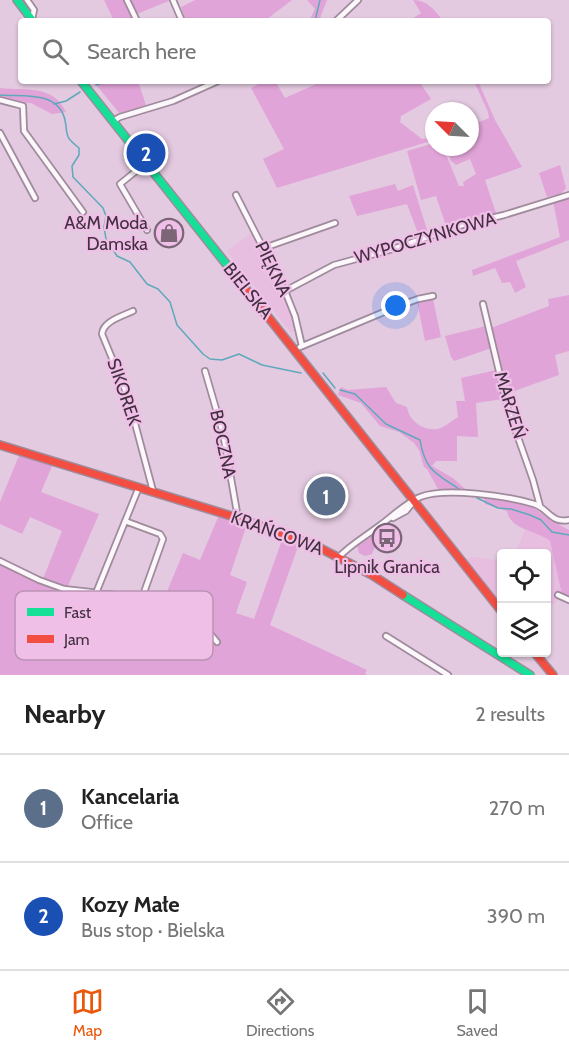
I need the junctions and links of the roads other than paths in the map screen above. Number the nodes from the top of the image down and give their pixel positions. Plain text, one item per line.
1 (17, 0) edge
2 (27, 0) edge
3 (127, 0) edge
4 (173, 0) edge
5 (358, 0) edge
6 (31, 18) edge
7 (33, 18) edge
8 (136, 18) edge
9 (181, 18) edge
10 (339, 18) edge
11 (83, 84) edge
12 (211, 84) edge
13 (0, 100) edge
14 (113, 121) junction
15 (0, 133) edge
16 (146, 163) junction
17 (236, 195) dead end
18 (569, 195) edge
19 (35, 198) dead end
20 (83, 212) dead end
21 (335, 223) dead end
22 (147, 230) dead end
23 (264, 248) junction
24 (285, 291) junction
25 (433, 296) dead end
26 (483, 304) dead end
27 (133, 311) dead end
28 (298, 348) junction
29 (205, 371) dead end
30 (0, 445) edge
31 (139, 487) junction
32 (153, 491) junction
33 (414, 501) junction
34 (540, 506) junction
35 (238, 518) junction
36 (125, 520) junction
37 (569, 520) edge
38 (339, 557) junction
39 (0, 561) edge
40 (80, 591) edge
41 (97, 591) edge
42 (144, 591) edge
43 (558, 595) dead end
44 (569, 600) edge
45 (497, 607) edge
46 (386, 636) dead end
47 (213, 637) edge
48 (217, 642) dead end
49 (538, 657) edge
50 (517, 667) junction
51 (448, 675) edge
52 (513, 675) edge
53 (530, 675) edge
54 (553, 675) edge

1 - 6 main road
2 - 7 street
3 - 8 street
4 - 9 street
5 - 10 street
11 - 14 main road, BIELSKA
12 - 14 street
13 - 20 street
14 - 16 main road, BIELSKA
15 - 19 street
16 - 22 street
16 - 28 main road, BIELSKA
17 - 23 street, PIĘKNA
18 - 24 street, WYPOCZYNKOWA
21 - 23 street
23 - 24 street, PIĘKNA
24 - 28 street, PIĘKNA
25 - 28 street
26 - 34 street, MARZEŃ
27 - 32 street, SIKOREK
28 - 33 main road, BIELSKA
29 - 35 street, BOCZNA
30 - 31 main road, KRAŃCOWA
31 - 32 main road, KRAŃCOWA
31 - 36 street
32 - 35 main road, KRAŃCOWA
33 - 34 street
33 - 38 street
33 - 45 main road, BIELSKA
34 - 37 street
35 - 38 main road, KRAŃCOWA
36 - 41 street
36 - 42 street
38 - 50 main road, KRAŃCOWA
39 - 40 street
43 - 44 street
46 - 51 street
47 - 48 street
49 - 54 main road
50 - 52 street
50 - 53 main road, KRAŃCOWA

